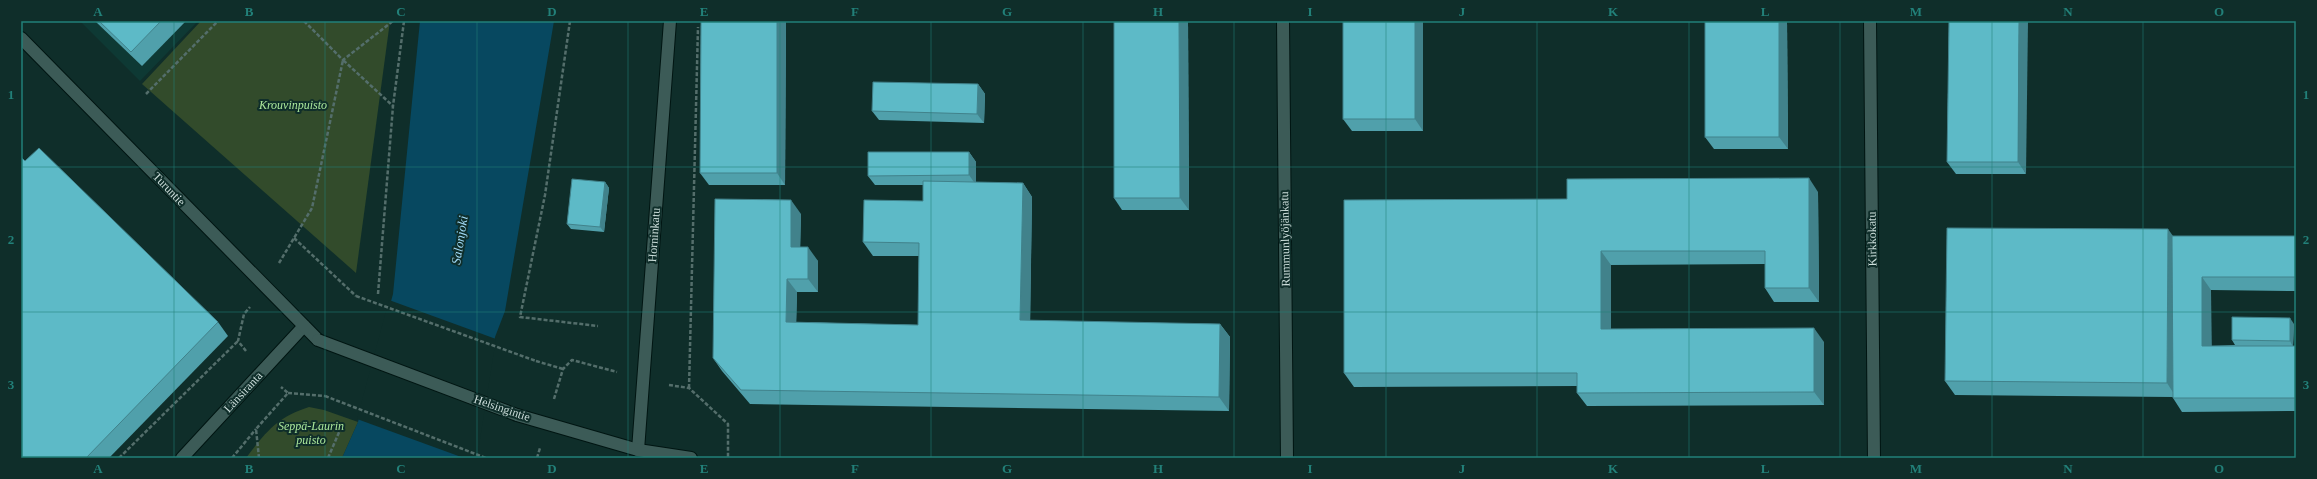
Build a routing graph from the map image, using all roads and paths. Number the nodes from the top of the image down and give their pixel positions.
1 (218, 21) edge
2 (304, 21) edge
3 (393, 21) edge
4 (404, 21) edge
5 (570, 21) edge
6 (670, 21) edge
7 (698, 21) edge
8 (1283, 21) edge
9 (1870, 21) edge
10 (21, 38) edge
11 (343, 60) junction
12 (146, 94) dead end
13 (393, 106) junction
14 (294, 238) junction
15 (265, 286) junction
16 (378, 294) dead end
17 (304, 326) junction
18 (598, 326) dead end
19 (318, 340) joint
20 (238, 341) junction
21 (562, 369) dead end
22 (263, 370) junction
23 (288, 394) junction
24 (256, 429) junction
25 (340, 430) dead end
26 (638, 450) junction
27 (118, 458) edge
28 (182, 458) edge
29 (232, 458) edge
30 (259, 458) edge
31 (328, 458) edge
32 (486, 458) edge
33 (691, 458) edge
34 (728, 458) edge
35 (1287, 458) edge
36 (1874, 458) edge

1 - 12 path
2 - 11 path
3 - 11 path
4 - 13 path
5 - 18 path
6 - 26 street, Horninkatu
7 - 34 path
8 - 35 street, Rummunlyöjänkatu
9 - 36 street, Kirkkokatu
10 - 15 street, Turuntie
11 - 13 path
11 - 14 path
13 - 16 path
14 - 15 path
14 - 21 path, bridge
15 - 17 street, Turuntie
15 - 20 path
17 - 19 street, Turuntie
17 - 22 street, Länsiranta
19 - 26 street, Helsingintie, bridge
20 - 22 path
20 - 27 path
22 - 23 path
22 - 28 street, Länsiranta
23 - 24 path
23 - 32 path, bridge
24 - 29 path
24 - 30 path
25 - 31 path
26 - 33 street, Helsingintie

